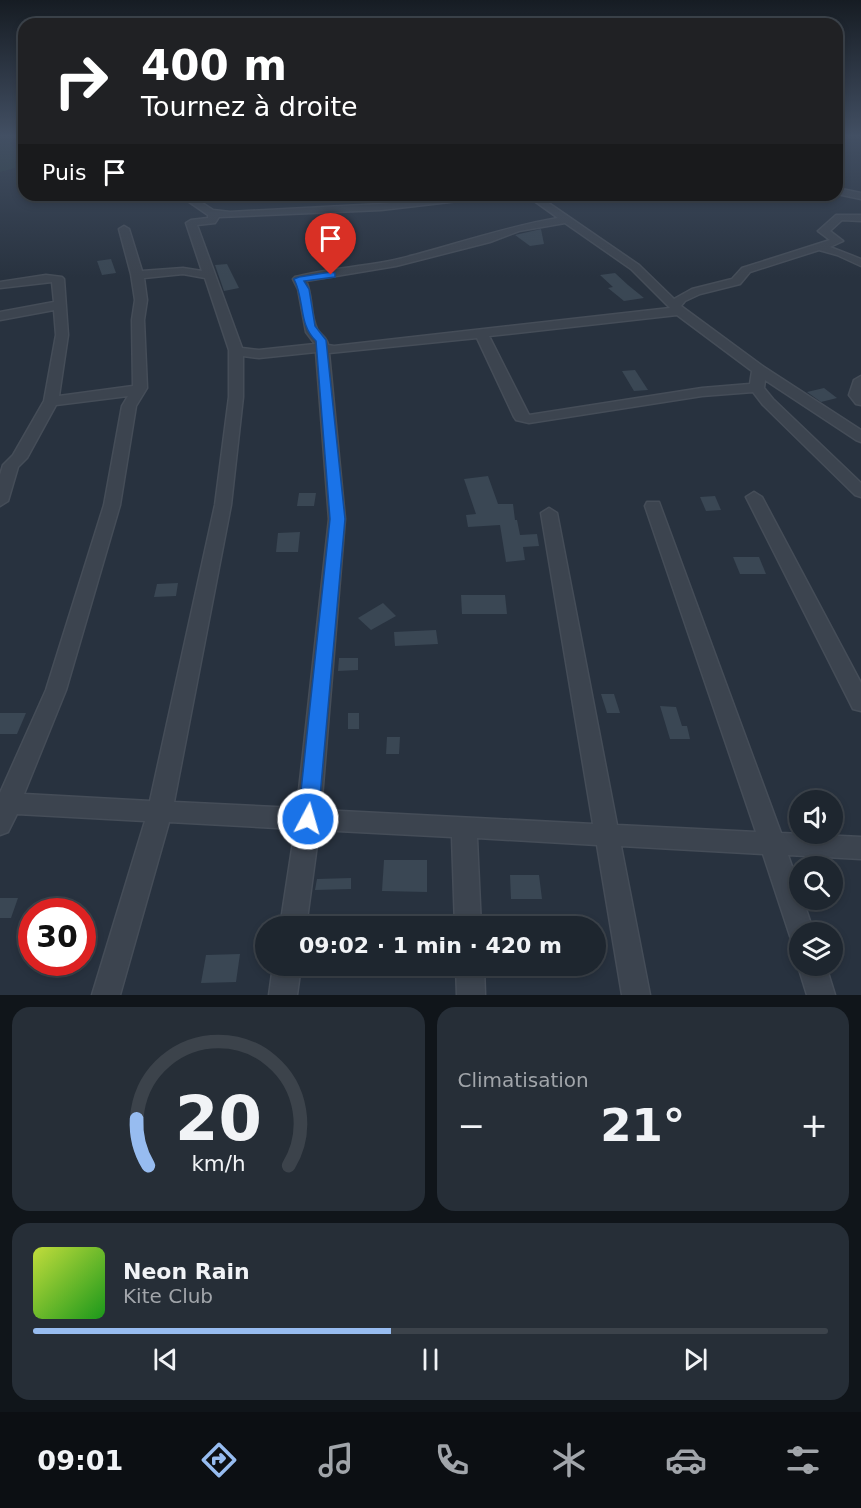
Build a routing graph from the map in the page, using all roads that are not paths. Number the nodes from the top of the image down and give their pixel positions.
1 (843, 192) edge
2 (861, 196) edge
3 (192, 201) edge
4 (432, 201) edge
5 (541, 201) edge
6 (212, 217) junction
7 (861, 218) edge
8 (568, 220) junction
9 (123, 229) dead end
10 (818, 247) junction
11 (861, 263) edge
12 (136, 275) junction
13 (209, 275) junction
14 (0, 285) edge
15 (59, 305) junction
16 (677, 309) junction
17 (0, 316) edge
18 (481, 332) junction
19 (236, 350) junction
20 (326, 351) junction
21 (759, 370) junction
22 (861, 380) edge
23 (140, 388) junction
24 (757, 388) junction
25 (51, 400) junction
26 (861, 401) edge
27 (861, 437) edge
28 (861, 492) edge
29 (754, 497) dead end
30 (0, 501) edge
31 (653, 506) dead end
32 (549, 513) dead end
33 (861, 703) edge
34 (5, 803) edge
35 (160, 811) junction
36 (308, 819) junction
37 (0, 825) edge
38 (464, 827) junction
39 (609, 836) junction
40 (772, 843) junction
41 (861, 848) edge
42 (295, 916) edge
43 (468, 916) edge
44 (797, 922) edge
45 (286, 976) edge
46 (470, 976) edge
47 (815, 976) edge
48 (106, 995) edge
49 (283, 995) edge
50 (471, 995) edge
51 (636, 995) edge
52 (822, 995) edge

1 - 2 street
3 - 6 street
4 - 6 street
5 - 8 street
6 - 13 street
7 - 10 street
8 - 16 street
8 - 20 street
9 - 12 street
10 - 11 street
10 - 16 street
12 - 13 street
12 - 23 street
13 - 19 street
14 - 15 street
15 - 17 street
15 - 25 street
16 - 18 street
16 - 21 street
18 - 20 street
18 - 24 street
19 - 20 street
19 - 35 street
20 - 36 street
21 - 24 street
21 - 27 street
22 - 26 street
23 - 25 street
23 - 34 street
24 - 28 street
25 - 30 street
29 - 33 street
31 - 40 street
32 - 39 street
34 - 35 street
34 - 37 street
35 - 36 street
35 - 48 street
36 - 38 street
36 - 42 street
38 - 39 street
38 - 43 street
39 - 40 street
39 - 51 street
40 - 41 street
40 - 44 street
45 - 49 street
46 - 50 street
47 - 52 street

